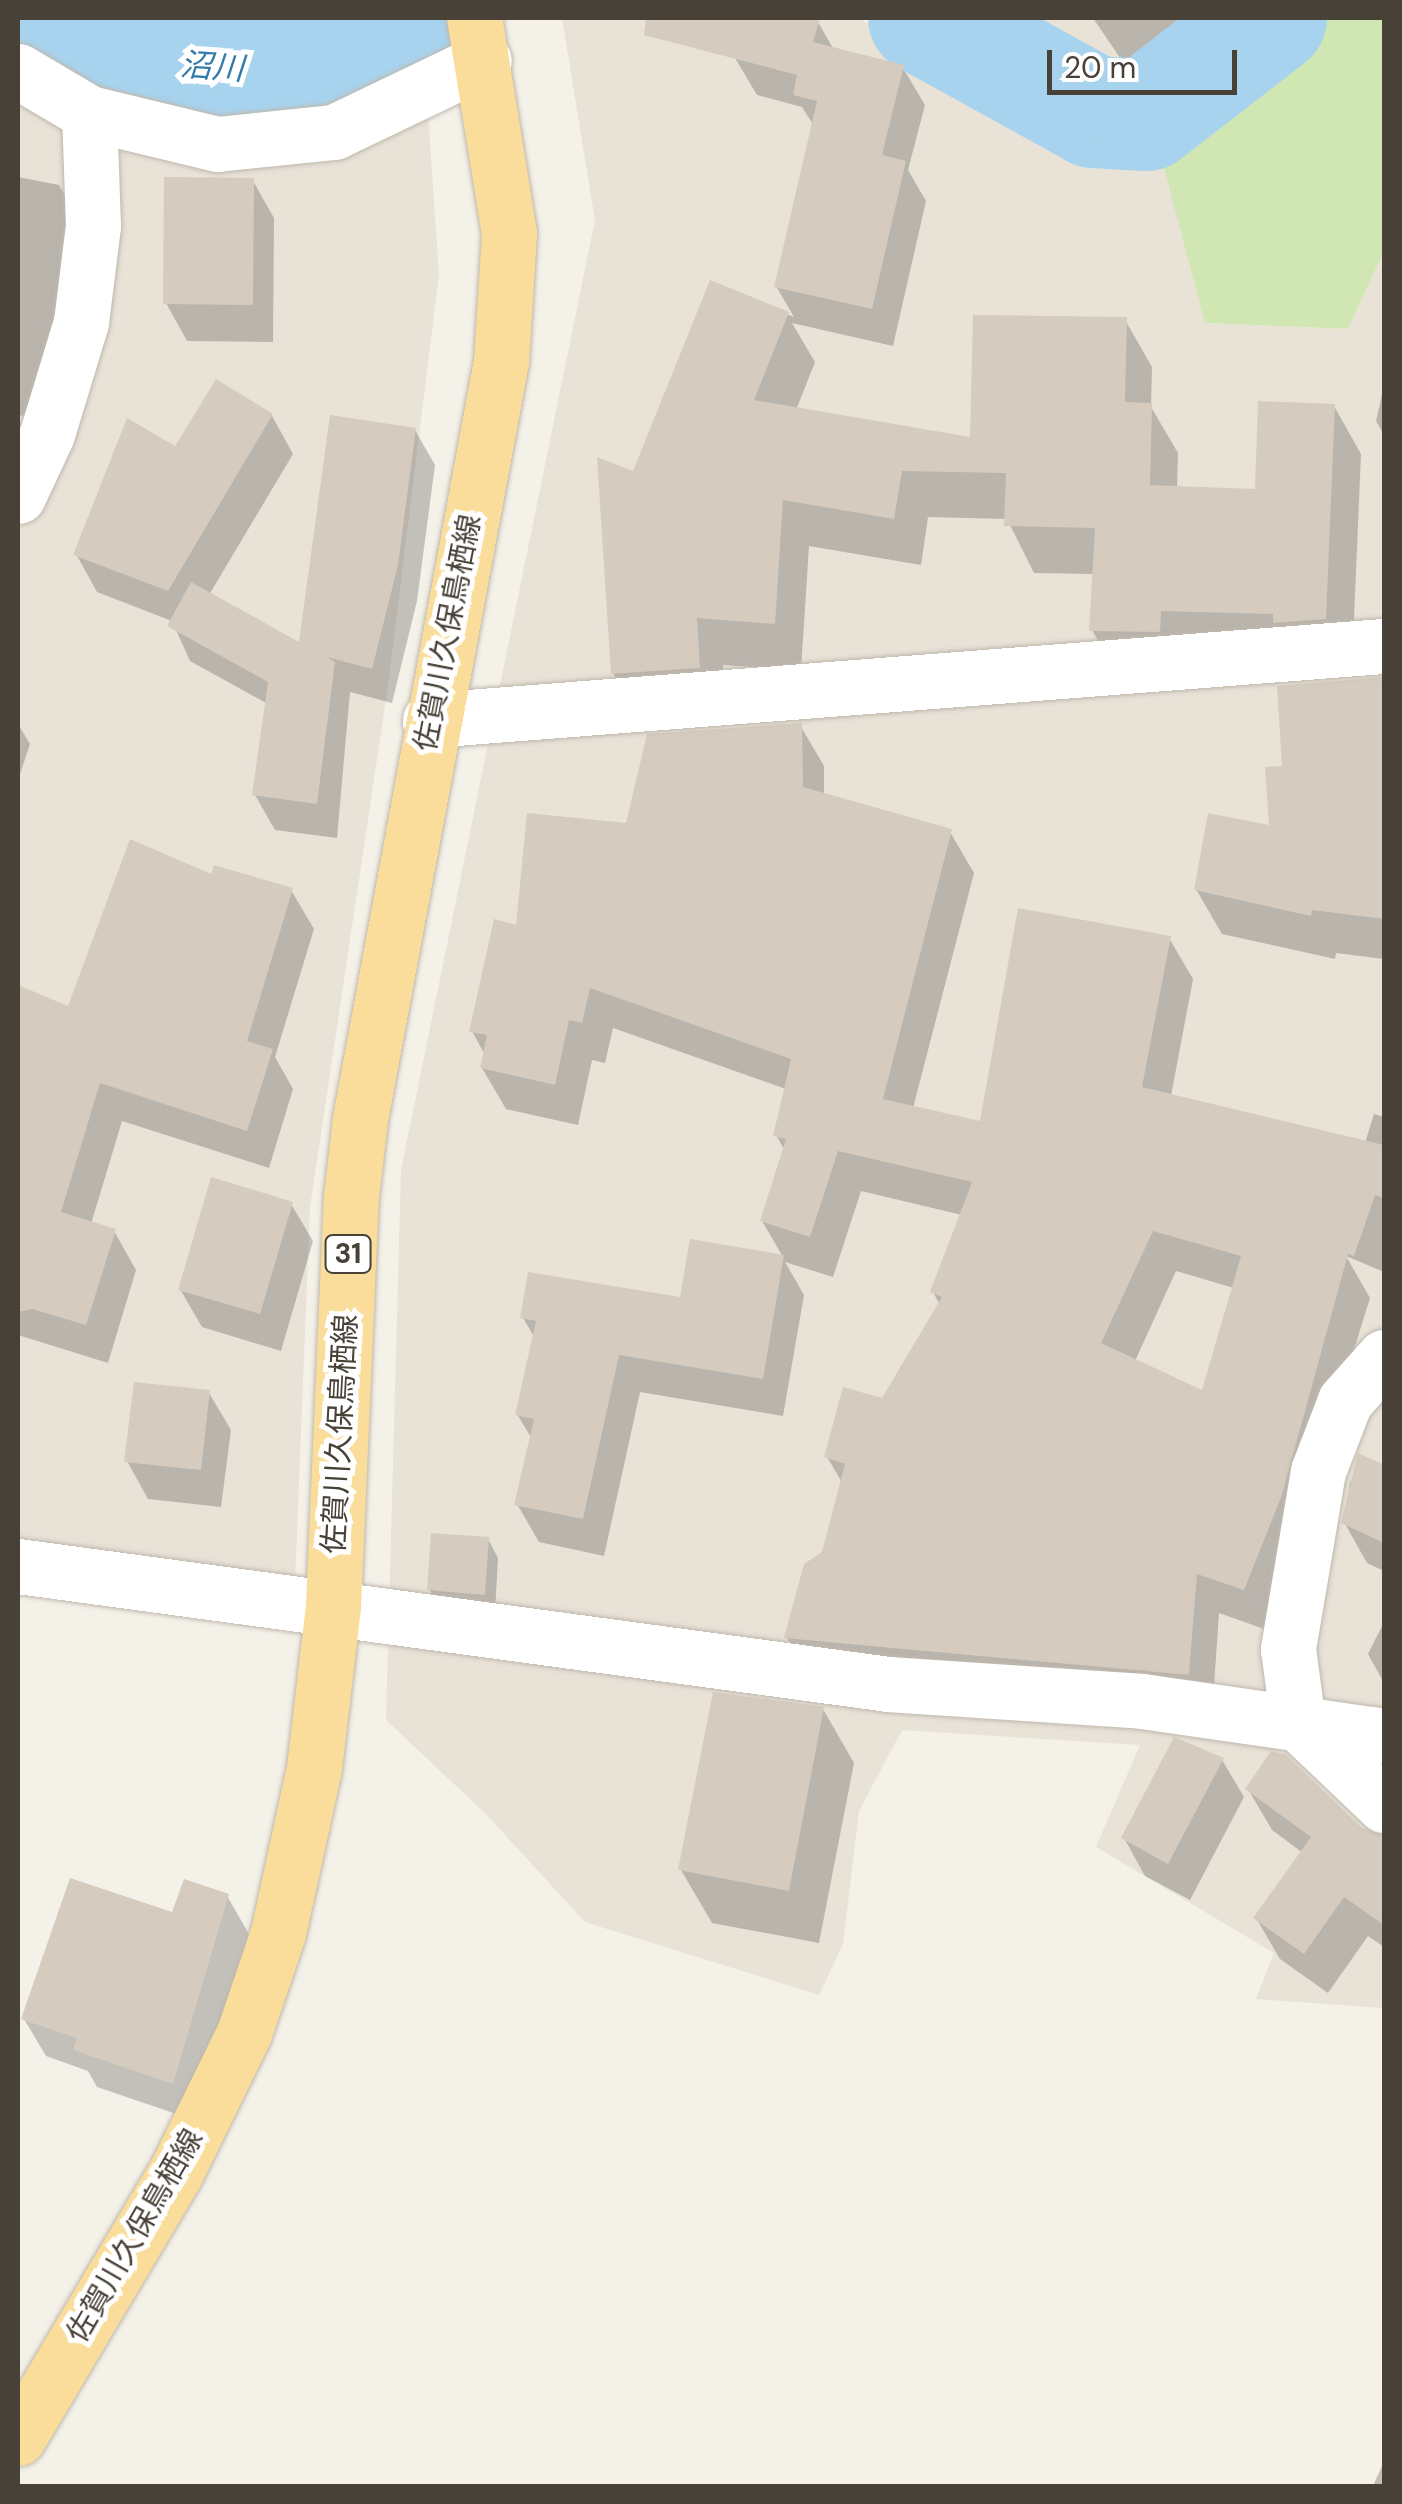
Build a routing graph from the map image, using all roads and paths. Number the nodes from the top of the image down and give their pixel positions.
1 (479, 38) edge
2 (18, 71) edge
3 (89, 113) junction
4 (18, 496) edge
5 (1384, 646) edge
6 (430, 720) junction
7 (1384, 1357) edge
8 (18, 1566) edge
9 (333, 1606) junction
10 (1298, 1723) junction
11 (1384, 1736) edge
12 (1384, 1804) edge
13 (18, 2438) edge

1 - 3 street
1 - 6 main road, 佐賀川久保鳥栖線 / 31
2 - 3 street
3 - 4 street
5 - 6 street
6 - 9 main road, 佐賀川久保鳥栖線 / 31
7 - 10 street
8 - 9 street
9 - 10 street
9 - 13 main road, 佐賀川久保鳥栖線 / 31
10 - 11 street
10 - 12 street

